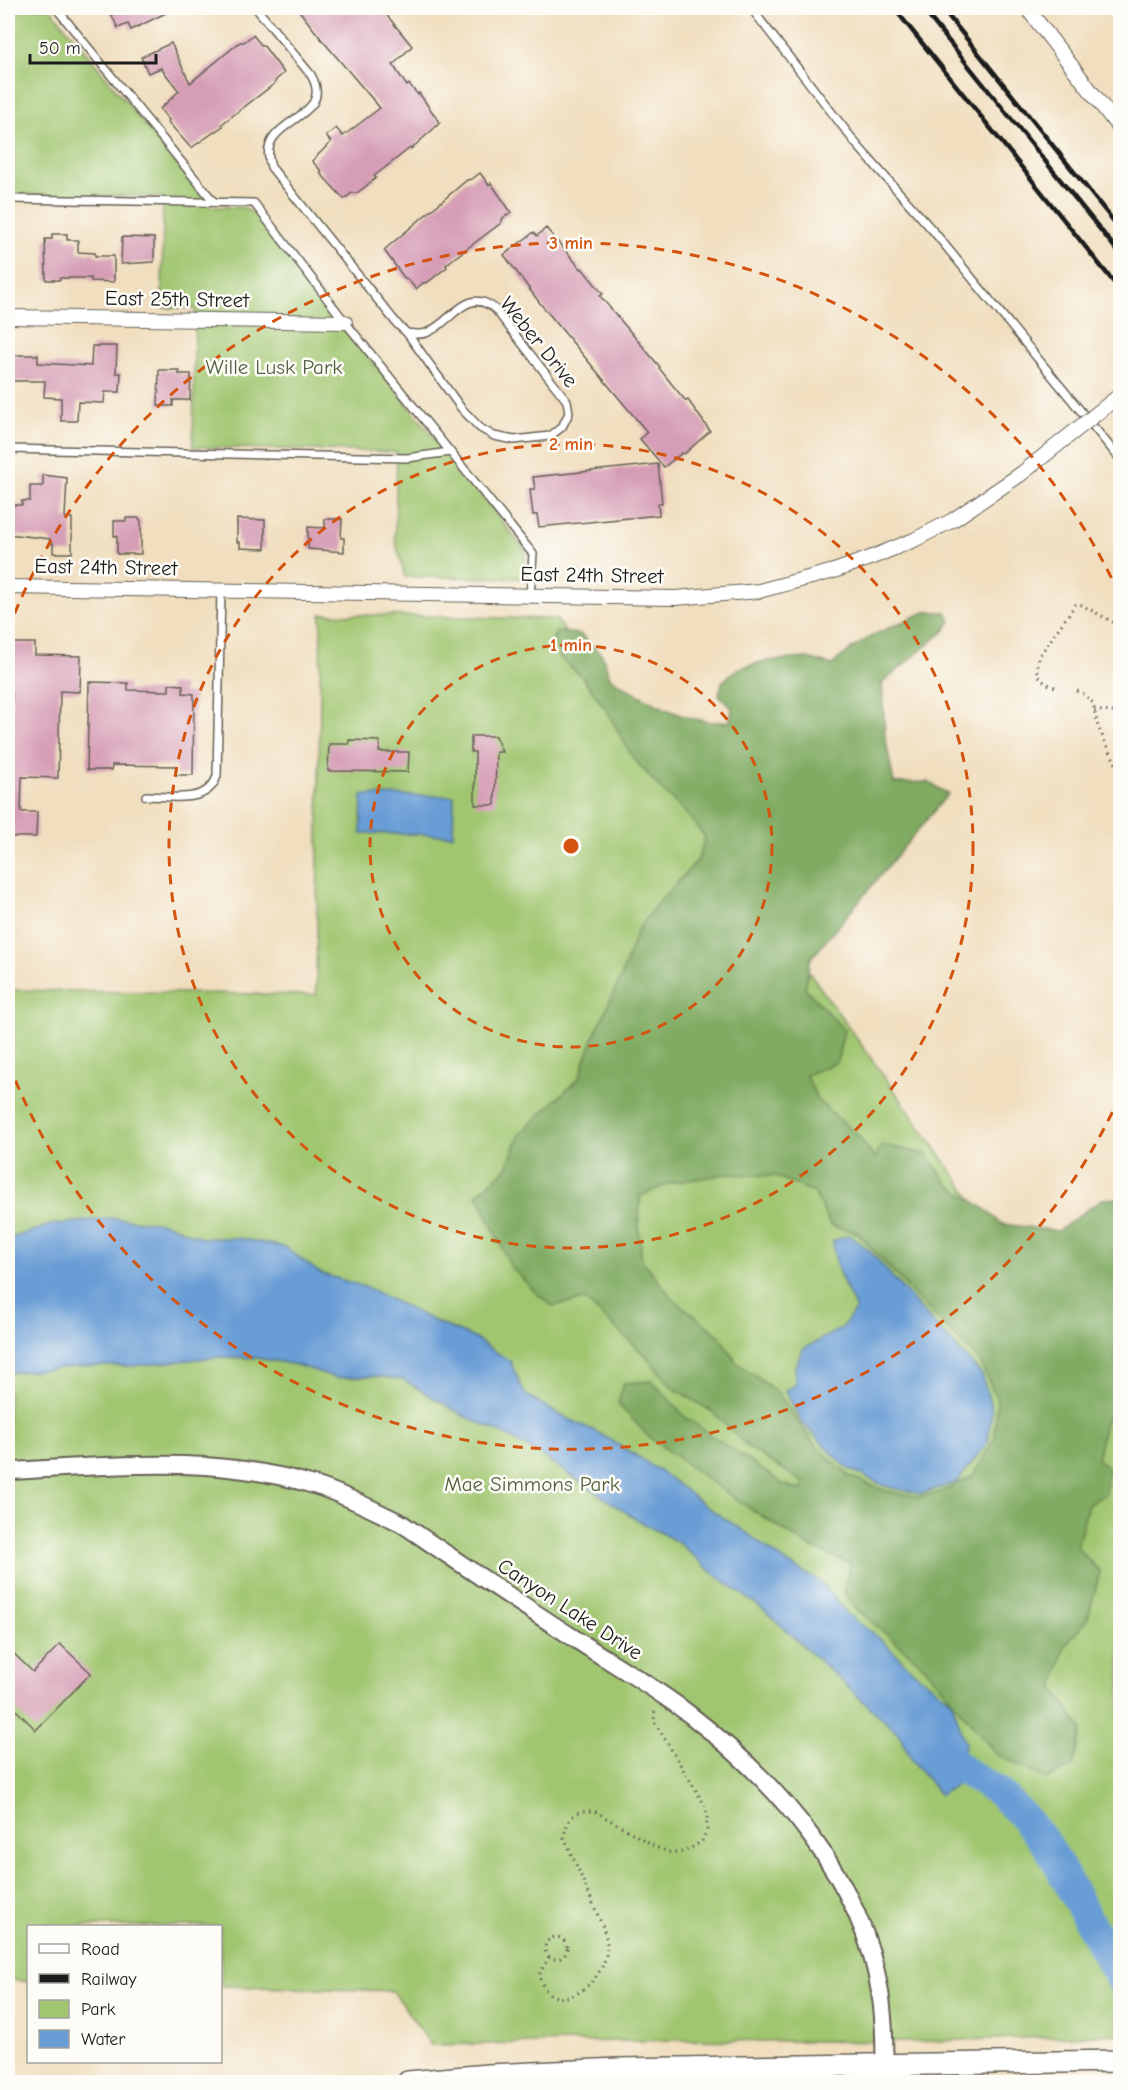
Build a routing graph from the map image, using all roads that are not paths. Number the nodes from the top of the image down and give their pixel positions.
1 (56, 8) edge
2 (256, 8) edge
3 (751, 8) edge
4 (1028, 8) edge
5 (1115, 113) edge
6 (1120, 129) edge
7 (8, 199) edge
8 (214, 202) junction
9 (8, 317) edge
10 (345, 322) junction
11 (407, 333) junction
12 (1120, 394) edge
13 (8, 449) edge
14 (450, 452) junction
15 (1120, 459) edge
16 (8, 586) edge
17 (221, 590) junction
18 (530, 596) junction
19 (146, 796) dead end
20 (8, 1471) edge
21 (1120, 2061) edge
22 (884, 2074) edge
23 (408, 2082) edge

1 - 8 lane
2 - 11 lane, Weber Drive
3 - 15 lane
4 - 5 street
5 - 6 street
7 - 8 lane
8 - 10 lane
9 - 10 street, East 25th Street
10 - 14 lane
11 - 11 lane, Weber Drive
12 - 18 street, East 24th Street, bridge
13 - 14 lane
14 - 18 lane
16 - 17 street, East 24th Street
17 - 18 street, East 24th Street
17 - 19 lane
20 - 22 street, Canyon Lake Drive
21 - 22 main road
22 - 23 main road

